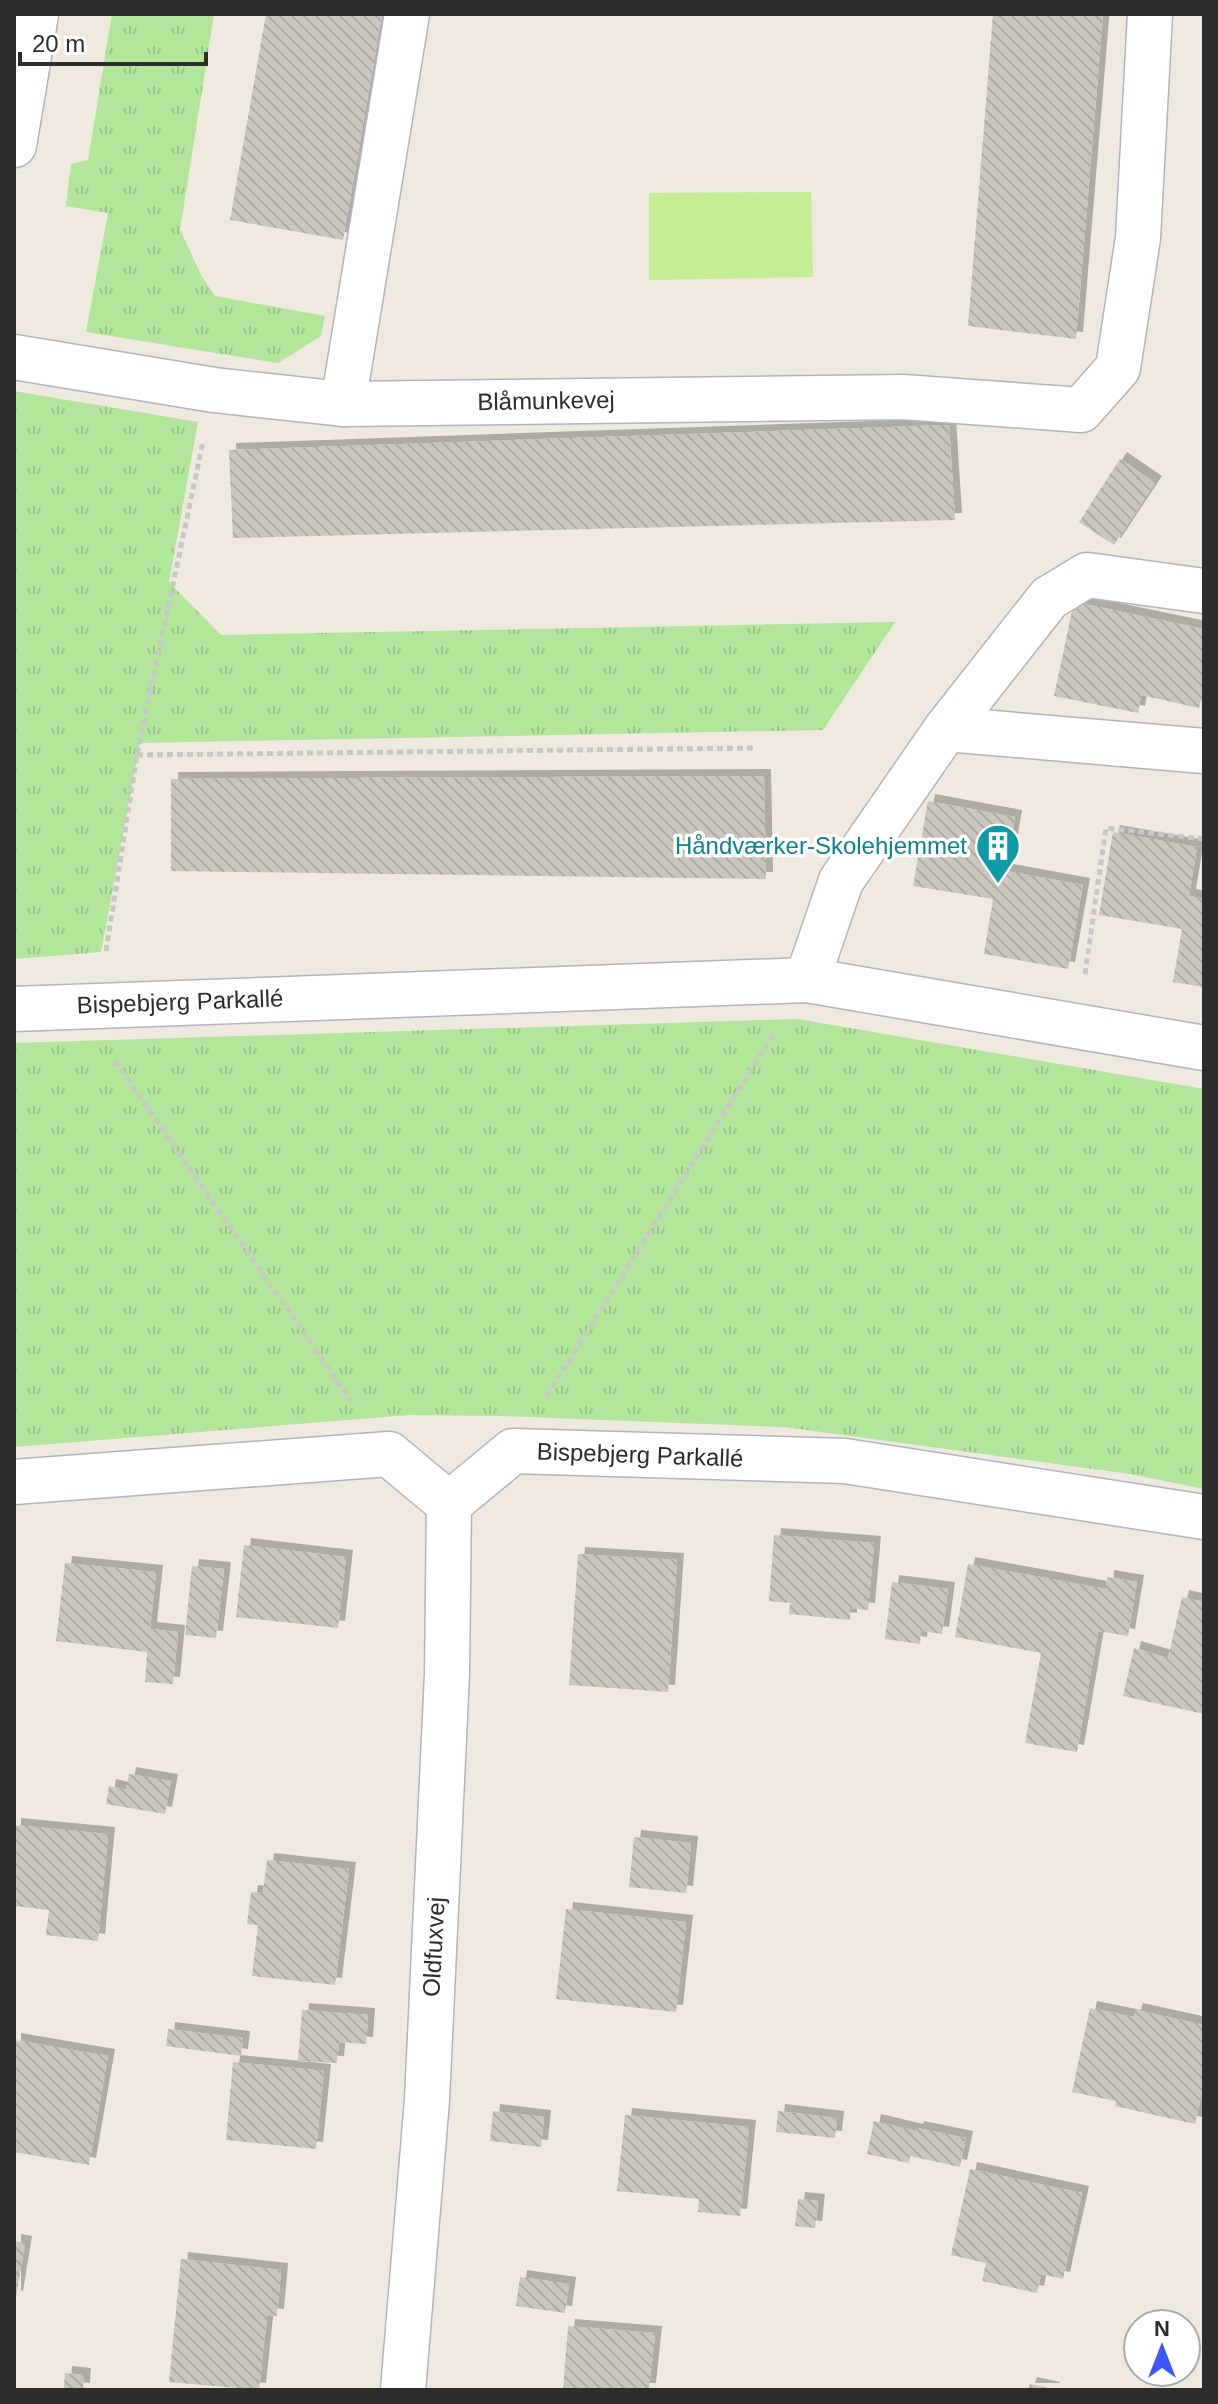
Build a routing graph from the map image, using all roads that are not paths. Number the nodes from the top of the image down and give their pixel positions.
1 (36, 14) edge
2 (407, 14) edge
3 (1150, 14) edge
4 (14, 145) edge
5 (14, 357) edge
6 (343, 404) junction
7 (1204, 591) edge
8 (946, 729) junction
9 (1204, 751) edge
10 (807, 980) junction
11 (14, 1009) edge
12 (1204, 1048) edge
13 (14, 1482) edge
14 (449, 1504) junction
15 (1204, 1517) edge
16 (403, 2390) edge

1 - 4 street
2 - 6 street
3 - 6 street, Blåmunkevej
5 - 6 street, Blåmunkevej
7 - 8 street
8 - 9 street
8 - 10 street
10 - 11 street, Bispebjerg Parkallé
10 - 12 street, Bispebjerg Parkallé
13 - 14 street
14 - 15 street, Bispebjerg Parkallé
14 - 16 street, Oldfuxvej

